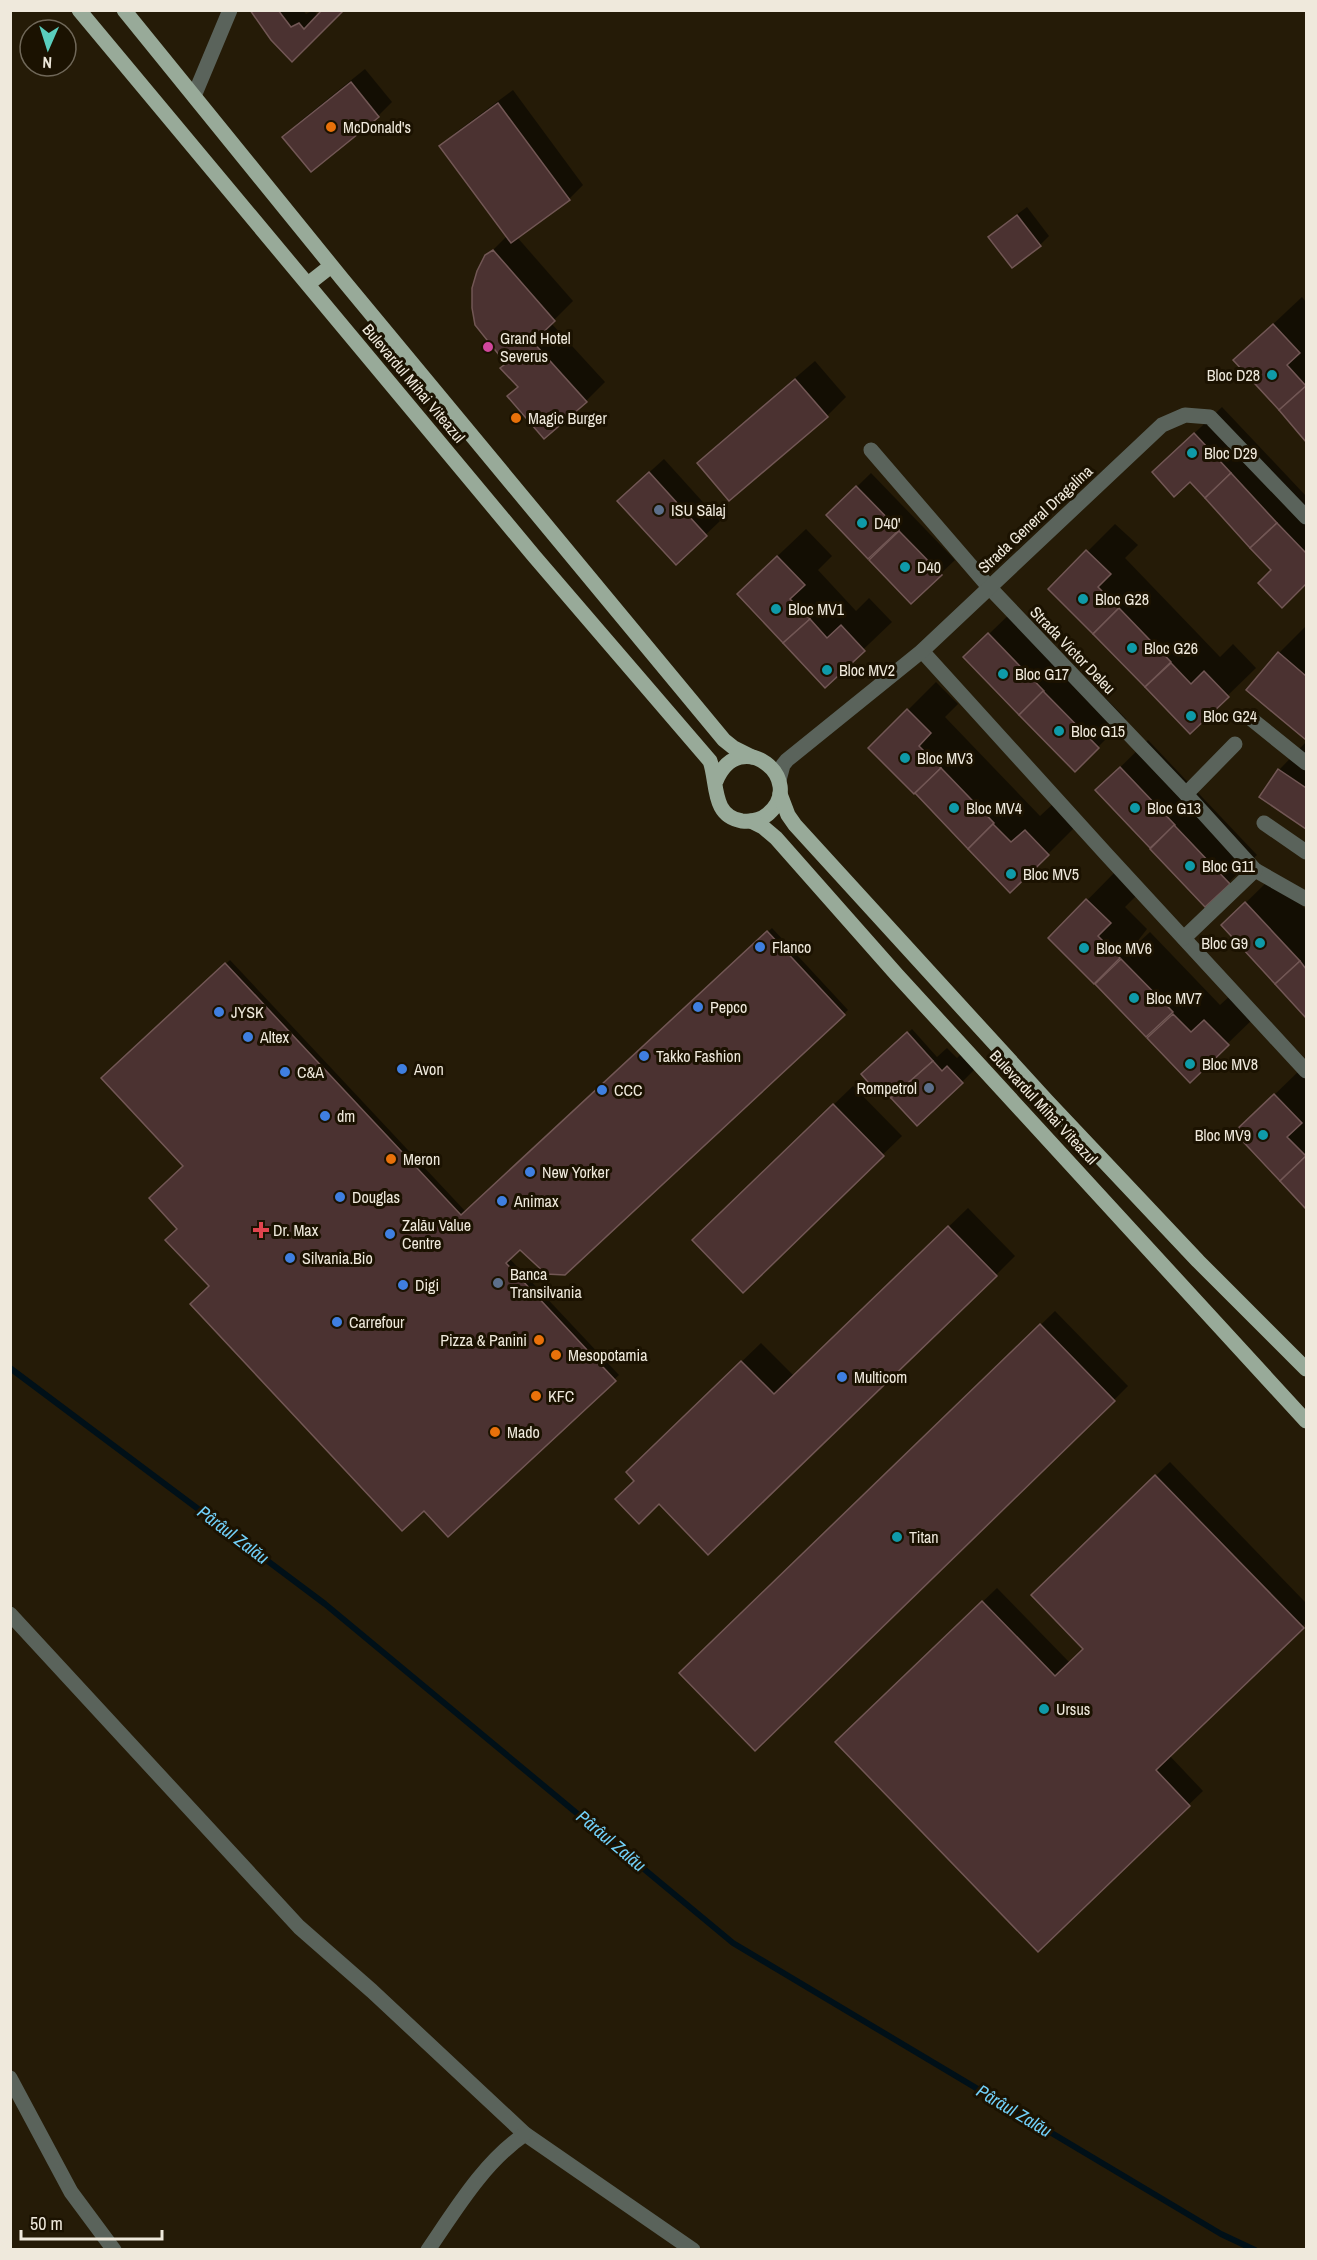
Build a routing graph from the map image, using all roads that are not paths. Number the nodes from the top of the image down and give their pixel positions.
1 (79, 10) edge
2 (124, 10) edge
3 (230, 10) edge
4 (194, 96) junction
5 (331, 266) junction
6 (308, 284) junction
7 (871, 450) dead end
8 (1306, 517) edge
9 (556, 537) junction
10 (534, 555) junction
11 (988, 586) junction
12 (922, 651) junction
13 (1250, 718) dead end
14 (1235, 744) dead end
15 (759, 759) junction
16 (787, 760) junction
17 (1306, 763) edge
18 (716, 781) junction
19 (779, 787) junction
20 (1186, 794) junction
21 (752, 821) junction
22 (1264, 823) dead end
23 (1306, 852) edge
24 (1255, 870) junction
25 (1306, 899) edge
26 (1184, 938) junction
27 (1306, 1071) edge
28 (1306, 1369) edge
29 (1306, 1421) edge
30 (10, 1614) edge
31 (10, 2078) edge
32 (525, 2134) junction
33 (114, 2250) edge
34 (428, 2250) edge
35 (693, 2250) edge

1 - 6 main road, Bulevardul Mihai Viteazul
2 - 4 main road, Bulevardul Mihai Viteazul
3 - 4 street
4 - 5 main road, Bulevardul Mihai Viteazul
5 - 6 main road
5 - 9 main road, Bulevardul Mihai Viteazul
6 - 10 main road, Bulevardul Mihai Viteazul
7 - 11 street, Strada Victor Deleu
8 - 11 street, Strada General Dragalina
9 - 10 main road
9 - 15 main road, Bulevardul Mihai Viteazul
10 - 18 main road, Bulevardul Mihai Viteazul
11 - 12 street, Strada General Dragalina
11 - 20 street, Strada Victor Deleu
12 - 16 street, Strada General Dragalina
12 - 26 street
13 - 17 street
14 - 20 street
15 - 16 street
15 - 18 main road
15 - 19 main road, Bulevardul Mihai Viteazul
16 - 19 street, Strada General Dragalina
18 - 21 main road, Bulevardul Mihai Viteazul
19 - 21 main road
19 - 28 main road, Bulevardul Mihai Viteazul
20 - 24 street, Strada Victor Deleu
21 - 29 main road, Bulevardul Mihai Viteazul
22 - 23 street
24 - 25 street, Strada Victor Deleu
24 - 26 street
26 - 27 street
30 - 32 street
31 - 33 street
32 - 34 street
32 - 35 street

